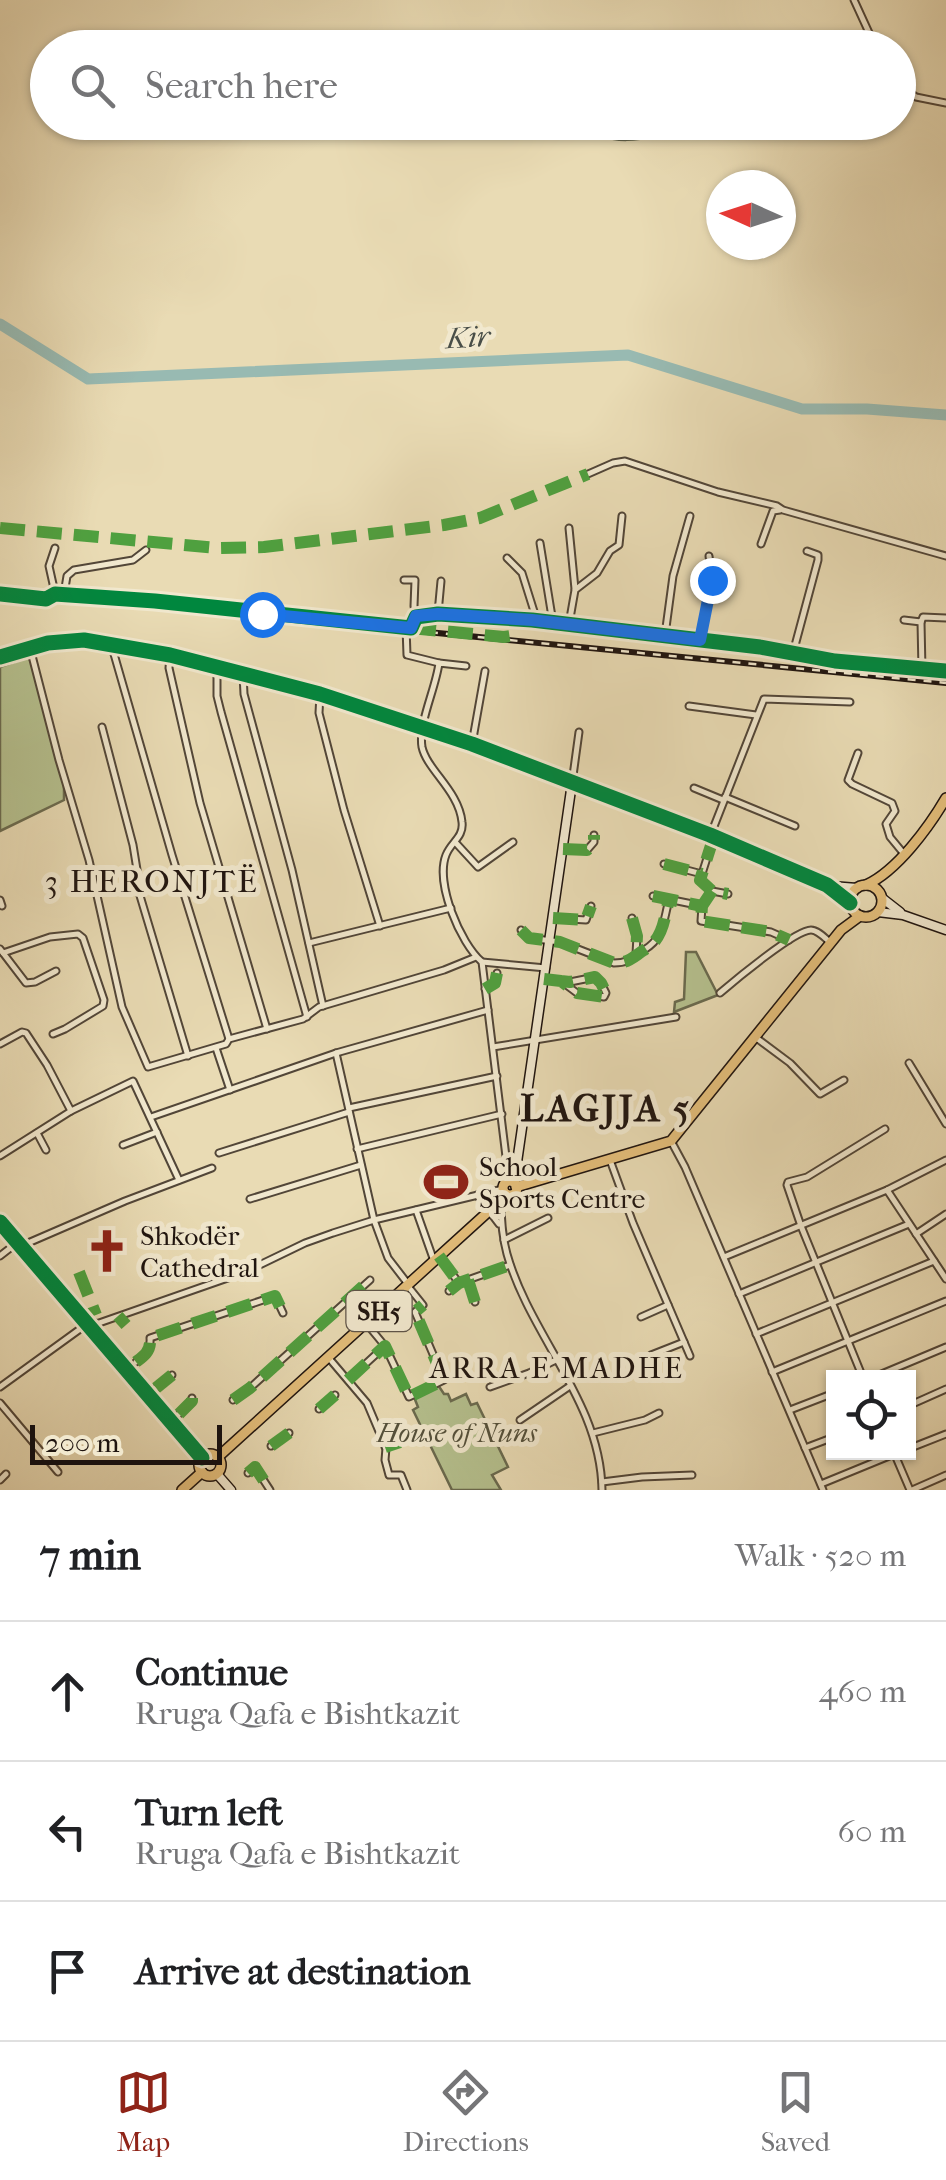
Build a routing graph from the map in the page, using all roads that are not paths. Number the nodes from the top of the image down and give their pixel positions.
1 (854, 0) edge
2 (868, 30) edge
3 (916, 97) edge
4 (946, 104) edge
5 (588, 474) dead end
6 (783, 510) junction
7 (622, 516) dead end
8 (690, 516) dead end
9 (569, 528) dead end
10 (540, 544) dead end
11 (761, 544) dead end
12 (55, 548) dead end
13 (146, 550) dead end
14 (807, 551) dead end
15 (708, 556) dead end
16 (946, 556) edge
17 (507, 558) dead end
18 (404, 580) dead end
19 (441, 581) dead end
20 (575, 590) junction
21 (0, 594) edge
22 (55, 594) junction
23 (64, 594) junction
24 (438, 614) junction
25 (416, 616) junction
26 (946, 618) edge
27 (904, 620) dead end
28 (537, 621) junction
29 (921, 622) junction
30 (553, 623) junction
31 (568, 624) junction
32 (406, 627) junction
33 (665, 636) junction
34 (700, 640) junction
35 (113, 644) junction
36 (30, 648) junction
37 (792, 653) junction
38 (170, 656) junction
39 (0, 658) edge
40 (440, 663) junction
41 (466, 666) dead end
42 (217, 667) junction
43 (485, 670) dead end
44 (922, 670) junction
45 (946, 672) edge
46 (243, 674) junction
47 (320, 694) junction
48 (850, 702) dead end
49 (690, 706) dead end
50 (756, 715) junction
51 (424, 726) junction
52 (102, 727) dead end
53 (579, 732) dead end
54 (472, 744) junction
55 (858, 754) dead end
56 (572, 783) junction
57 (694, 788) dead end
58 (946, 798) edge
59 (724, 799) junction
60 (795, 826) dead end
61 (594, 835) dead end
62 (712, 836) junction
63 (455, 842) junction
64 (512, 842) dead end
65 (563, 849) junction
66 (904, 854) junction
67 (664, 864) dead end
68 (888, 870) junction
69 (702, 874) junction
70 (827, 885) junction
71 (862, 886) junction
72 (712, 890) junction
73 (728, 894) dead end
74 (880, 895) junction
75 (653, 896) dead end
76 (669, 900) junction
77 (851, 905) junction
78 (591, 906) dead end
79 (702, 906) junction
80 (451, 908) junction
81 (878, 912) junction
82 (904, 914) junction
83 (860, 916) junction
84 (553, 918) junction
85 (632, 918) dead end
86 (380, 926) junction
87 (521, 930) dead end
88 (842, 930) junction
89 (946, 930) edge
90 (550, 940) junction
91 (789, 940) junction
92 (831, 943) junction
93 (309, 944) junction
94 (1, 951) edge
95 (636, 956) junction
96 (479, 959) junction
97 (546, 968) junction
98 (56, 971) dead end
99 (497, 973) dead end
100 (544, 979) junction
101 (560, 981) junction
102 (485, 989) junction
103 (720, 994) dead end
104 (323, 1006) junction
105 (488, 1010) junction
106 (676, 1016) dead end
107 (307, 1017) junction
108 (267, 1029) junction
109 (52, 1034) dead end
110 (755, 1036) junction
111 (230, 1039) junction
112 (535, 1040) junction
113 (0, 1044) edge
114 (216, 1048) junction
115 (492, 1048) junction
116 (336, 1053) junction
117 (188, 1056) junction
118 (909, 1064) dead end
119 (497, 1076) junction
120 (844, 1080) dead end
121 (230, 1090) junction
122 (349, 1110) junction
123 (71, 1112) junction
124 (502, 1114) junction
125 (151, 1118) junction
126 (946, 1124) edge
127 (884, 1129) dead end
128 (158, 1132) junction
129 (38, 1133) junction
130 (671, 1141) junction
131 (123, 1145) dead end
132 (358, 1148) junction
133 (46, 1150) dead end
134 (219, 1153) dead end
135 (0, 1156) edge
136 (610, 1160) junction
137 (946, 1160) edge
138 (360, 1165) junction
139 (212, 1168) dead end
140 (178, 1180) junction
141 (508, 1188) junction
142 (887, 1190) junction
143 (477, 1195) junction
144 (250, 1199) dead end
145 (416, 1210) junction
146 (489, 1211) junction
147 (946, 1214) edge
148 (548, 1218) dead end
149 (374, 1220) junction
150 (0, 1222) edge
151 (909, 1224) junction
152 (501, 1226) junction
153 (801, 1226) junction
154 (916, 1234) junction
155 (504, 1240) junction
156 (19, 1244) junction
157 (0, 1256) edge
158 (724, 1257) junction
159 (436, 1258) junction
160 (934, 1260) junction
161 (816, 1263) junction
162 (510, 1265) junction
163 (944, 1270) edge
164 (946, 1279) edge
165 (370, 1280) dead end
166 (468, 1280) junction
167 (460, 1283) junction
168 (407, 1285) junction
169 (449, 1291) dead end
170 (739, 1294) junction
171 (946, 1300) edge
172 (475, 1302) dead end
173 (832, 1302) junction
174 (668, 1305) junction
175 (283, 1313) dead end
176 (118, 1316) junction
177 (641, 1317) dead end
178 (366, 1323) junction
179 (87, 1324) junction
180 (126, 1325) dead end
181 (756, 1334) junction
182 (684, 1342) junction
183 (848, 1342) junction
184 (385, 1346) junction
185 (946, 1347) edge
186 (651, 1355) dead end
187 (690, 1356) dead end
188 (328, 1357) junction
189 (557, 1359) junction
190 (136, 1362) dead end
191 (860, 1370) edge
192 (891, 1370) edge
193 (772, 1372) junction
194 (172, 1375) dead end
195 (348, 1380) junction
196 (570, 1386) junction
197 (0, 1387) edge
198 (490, 1387) dead end
199 (156, 1388) dead end
200 (946, 1389) edge
201 (335, 1395) dead end
202 (826, 1396) edge
203 (192, 1398) dead end
204 (233, 1400) dead end
205 (916, 1402) edge
206 (0, 1403) edge
207 (319, 1409) dead end
208 (789, 1410) junction
209 (659, 1413) dead end
210 (179, 1414) dead end
211 (520, 1420) dead end
212 (593, 1433) junction
213 (289, 1434) dead end
214 (946, 1434) edge
215 (826, 1440) edge
216 (400, 1442) dead end
217 (272, 1446) dead end
218 (916, 1446) edge
219 (386, 1447) junction
220 (805, 1448) junction
221 (202, 1458) junction
222 (218, 1458) junction
223 (881, 1460) edge
224 (899, 1460) edge
225 (58, 1472) dead end
226 (202, 1472) junction
227 (248, 1473) dead end
228 (6, 1474) dead end
229 (217, 1474) junction
230 (692, 1475) dead end
231 (946, 1476) edge
232 (0, 1480) edge
233 (602, 1486) edge
234 (822, 1487) edge
235 (182, 1490) edge
236 (231, 1490) edge
237 (270, 1490) edge
238 (407, 1490) edge
239 (911, 1490) edge

1 - 2 street
3 - 4 street
5 - 6 street
6 - 11 street
6 - 16 street
7 - 20 street
8 - 33 street
9 - 20 street
10 - 30 street
12 - 22 street
13 - 23 street
14 - 37 street
15 - 34 street
17 - 28 street
18 - 25 street
19 - 24 street
20 - 31 street
21 - 22 street
22 - 23 street
23 - 32 street
24 - 25 street
24 - 28 street
25 - 32 street
26 - 29 street
27 - 29 street
28 - 30 street
29 - 44 street
30 - 31 street
31 - 33 street
32 - 40 street
33 - 34 street
34 - 37 street
35 - 36 main road
35 - 38 main road
35 - 111 street
36 - 39 main road
36 - 117 street
37 - 44 street
38 - 42 main road
38 - 108 street
40 - 41 street
40 - 51 street
42 - 46 main road
42 - 107 street
43 - 54 street
44 - 45 street
46 - 47 main road
46 - 93 street
47 - 51 main road
47 - 86 street
48 - 50 street
49 - 50 street
50 - 59 street
51 - 54 main road
51 - 63 street
52 - 117 street
53 - 56 street
54 - 56 main road
55 - 66 street
56 - 62 main road
56 - 65 main road
57 - 59 street
58 - 66 main road
59 - 60 street
59 - 62 street
61 - 65 street
62 - 69 street
62 - 70 main road
63 - 64 street
63 - 80 street
65 - 84 main road
66 - 68 main road
67 - 69 street
68 - 71 main road
68 - 74 main road
69 - 72 street
70 - 71 main road
70 - 77 main road
71 - 74 main road
71 - 77 main road
72 - 73 street
72 - 79 street
74 - 81 main road
74 - 82 main road
75 - 76 street
76 - 79 street
76 - 95 street
77 - 83 main road
77 - 88 main road
78 - 84 street
79 - 91 street
80 - 86 street
80 - 96 street
81 - 82 main road
81 - 83 main road
82 - 89 main road
83 - 88 main road
84 - 90 main road
85 - 95 street
86 - 93 street
87 - 90 street
88 - 92 main road
90 - 95 street
90 - 97 main road
91 - 92 street
91 - 103 street
92 - 110 main road
93 - 104 street
94 - 98 street
94 - 109 street
96 - 97 street
96 - 102 street
96 - 104 street
97 - 100 main road
99 - 102 street
100 - 101 street
100 - 112 main road
101 - 101 street
102 - 105 street
104 - 107 street
105 - 115 street
105 - 116 street
106 - 112 street
107 - 108 street
108 - 111 street
110 - 120 street
110 - 130 main road
111 - 114 street
112 - 115 street
112 - 141 main road
113 - 123 street
114 - 117 street
114 - 121 street
115 - 119 street
116 - 121 street
116 - 122 street
118 - 126 street
119 - 122 street
119 - 124 street
121 - 125 street
122 - 132 street
122 - 134 street
123 - 125 street
123 - 129 street
124 - 132 street
124 - 141 street
125 - 128 street
127 - 153 street
128 - 131 street
128 - 140 street
129 - 133 street
129 - 135 street
130 - 136 main road
130 - 158 street
132 - 138 street
136 - 141 main road
136 - 174 street
137 - 142 street
138 - 144 street
138 - 149 street
139 - 140 street
140 - 156 street
141 - 143 street
141 - 146 main road, SH5
141 - 152 street
142 - 151 street
142 - 153 street
143 - 145 street
143 - 146 street
145 - 149 street
145 - 159 street
146 - 152 street
146 - 159 main road, SH5
147 - 154 street
148 - 155 street
149 - 168 street
149 - 176 street
150 - 156 main road
151 - 154 street
151 - 161 street
152 - 155 street
153 - 158 street
153 - 161 street
154 - 160 street
155 - 162 street
156 - 157 street
156 - 179 main road
158 - 170 street
159 - 167 street
159 - 168 main road, SH5
160 - 163 street
160 - 173 street
161 - 170 street
161 - 173 street
162 - 166 street
162 - 189 street
163 - 164 street
165 - 204 street
166 - 167 street
166 - 172 street
167 - 169 street
168 - 178 main road, SH5
168 - 184 street
170 - 181 street
171 - 183 street
173 - 181 street
173 - 183 street
174 - 177 street
174 - 182 street
175 - 190 street
176 - 179 street
176 - 180 street
178 - 184 street
178 - 188 main road, SH5
179 - 197 street
179 - 221 main road
181 - 193 street
182 - 186 street
182 - 187 street
183 - 191 street
183 - 193 street
184 - 195 street
185 - 192 street
188 - 195 street
188 - 222 main road, SH5
189 - 196 street
189 - 198 street
193 - 208 street
194 - 199 street
195 - 219 street
196 - 211 street
196 - 212 street
200 - 205 street
201 - 207 street
202 - 208 street
203 - 210 street
206 - 225 street
208 - 220 street
209 - 212 street
212 - 233 street
213 - 217 street
214 - 218 street
215 - 220 street
216 - 219 street
219 - 238 street
220 - 234 street
221 - 222 main road
221 - 226 main road
222 - 229 main road
223 - 234 street
224 - 239 street
226 - 229 main road
226 - 235 main road
227 - 237 street
228 - 232 street
229 - 236 main road
230 - 233 street
231 - 239 street

